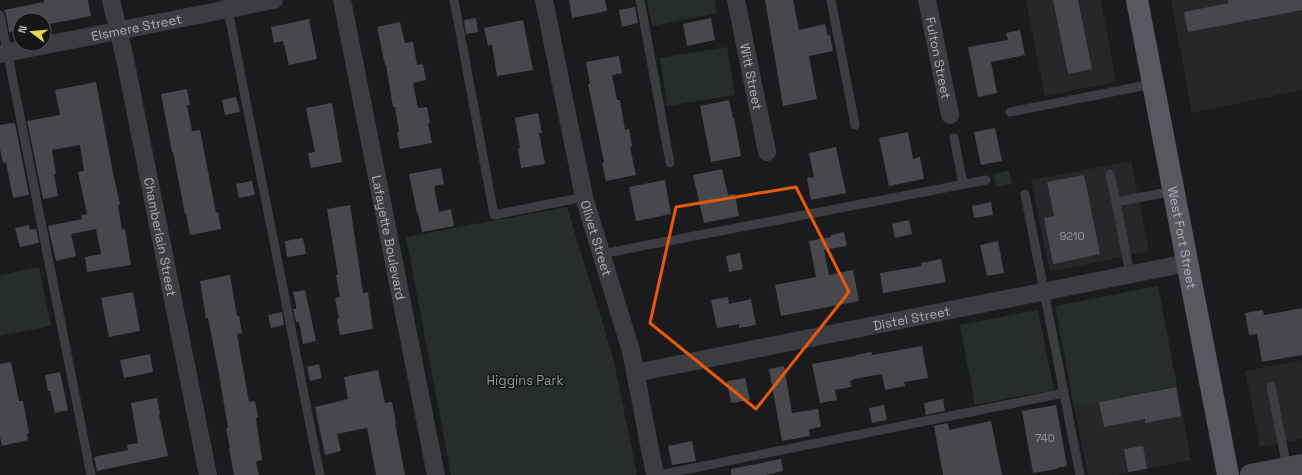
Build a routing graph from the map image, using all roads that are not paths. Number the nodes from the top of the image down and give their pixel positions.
1 (111, 0) edge
2 (274, 0) edge
3 (342, 0) edge
4 (454, 0) edge
5 (544, 0) edge
6 (640, 0) edge
7 (736, 0) edge
8 (831, 0) edge
9 (927, 0) edge
10 (1137, 0) edge
11 (226, 5) edge
12 (0, 15) edge
13 (118, 31) junction
14 (4, 53) edge
15 (1153, 84) junction
16 (1010, 112) dead end
17 (950, 115) dead end
18 (855, 124) dead end
19 (954, 138) dead end
20 (768, 152) dead end
21 (670, 163) dead end
22 (1110, 174) dead end
23 (986, 180) dead end
24 (963, 184) junction
25 (1173, 191) junction
26 (1025, 194) dead end
27 (584, 197) junction
28 (1116, 202) junction
29 (601, 254) junction
30 (1187, 263) junction
31 (1130, 274) junction
32 (1043, 291) junction
33 (635, 373) junction
34 (1271, 386) dead end
35 (1064, 393) junction
36 (1294, 466) edge
37 (91, 475) edge
38 (208, 475) edge
39 (320, 475) edge
40 (436, 475) edge
41 (655, 475) edge
42 (659, 475) edge
43 (1080, 475) edge
44 (1228, 475) edge
45 (1251, 475) edge

1 - 13 street, Chamberlain Street
2 - 11 street, Elsmere Street
3 - 40 street, Lafayette Boulevard
4 - 27 lane
5 - 27 street, Olivet Street
6 - 21 lane
7 - 20 street, Witt Street
8 - 18 lane
9 - 17 street, Fulton Street
10 - 15 main road, West Fort Street
11 - 13 street, Elsmere Street
11 - 39 lane
12 - 14 lane
13 - 14 street, Elsmere Street
13 - 38 street, Chamberlain Street
14 - 37 lane
15 - 16 lane
15 - 25 main road, West Fort Street
19 - 24 lane
22 - 28 lane
23 - 24 lane
24 - 29 lane
25 - 28 lane
25 - 30 main road, West Fort Street
26 - 32 lane
27 - 29 street, Olivet Street
28 - 31 lane
29 - 33 street, Olivet Street
30 - 31 street, Distel Street
30 - 44 main road, West Fort Street
31 - 32 street, Distel Street
32 - 33 street, Distel Street
32 - 35 lane
33 - 41 street, Olivet Street
34 - 36 lane
35 - 42 lane
35 - 43 lane
36 - 45 street

